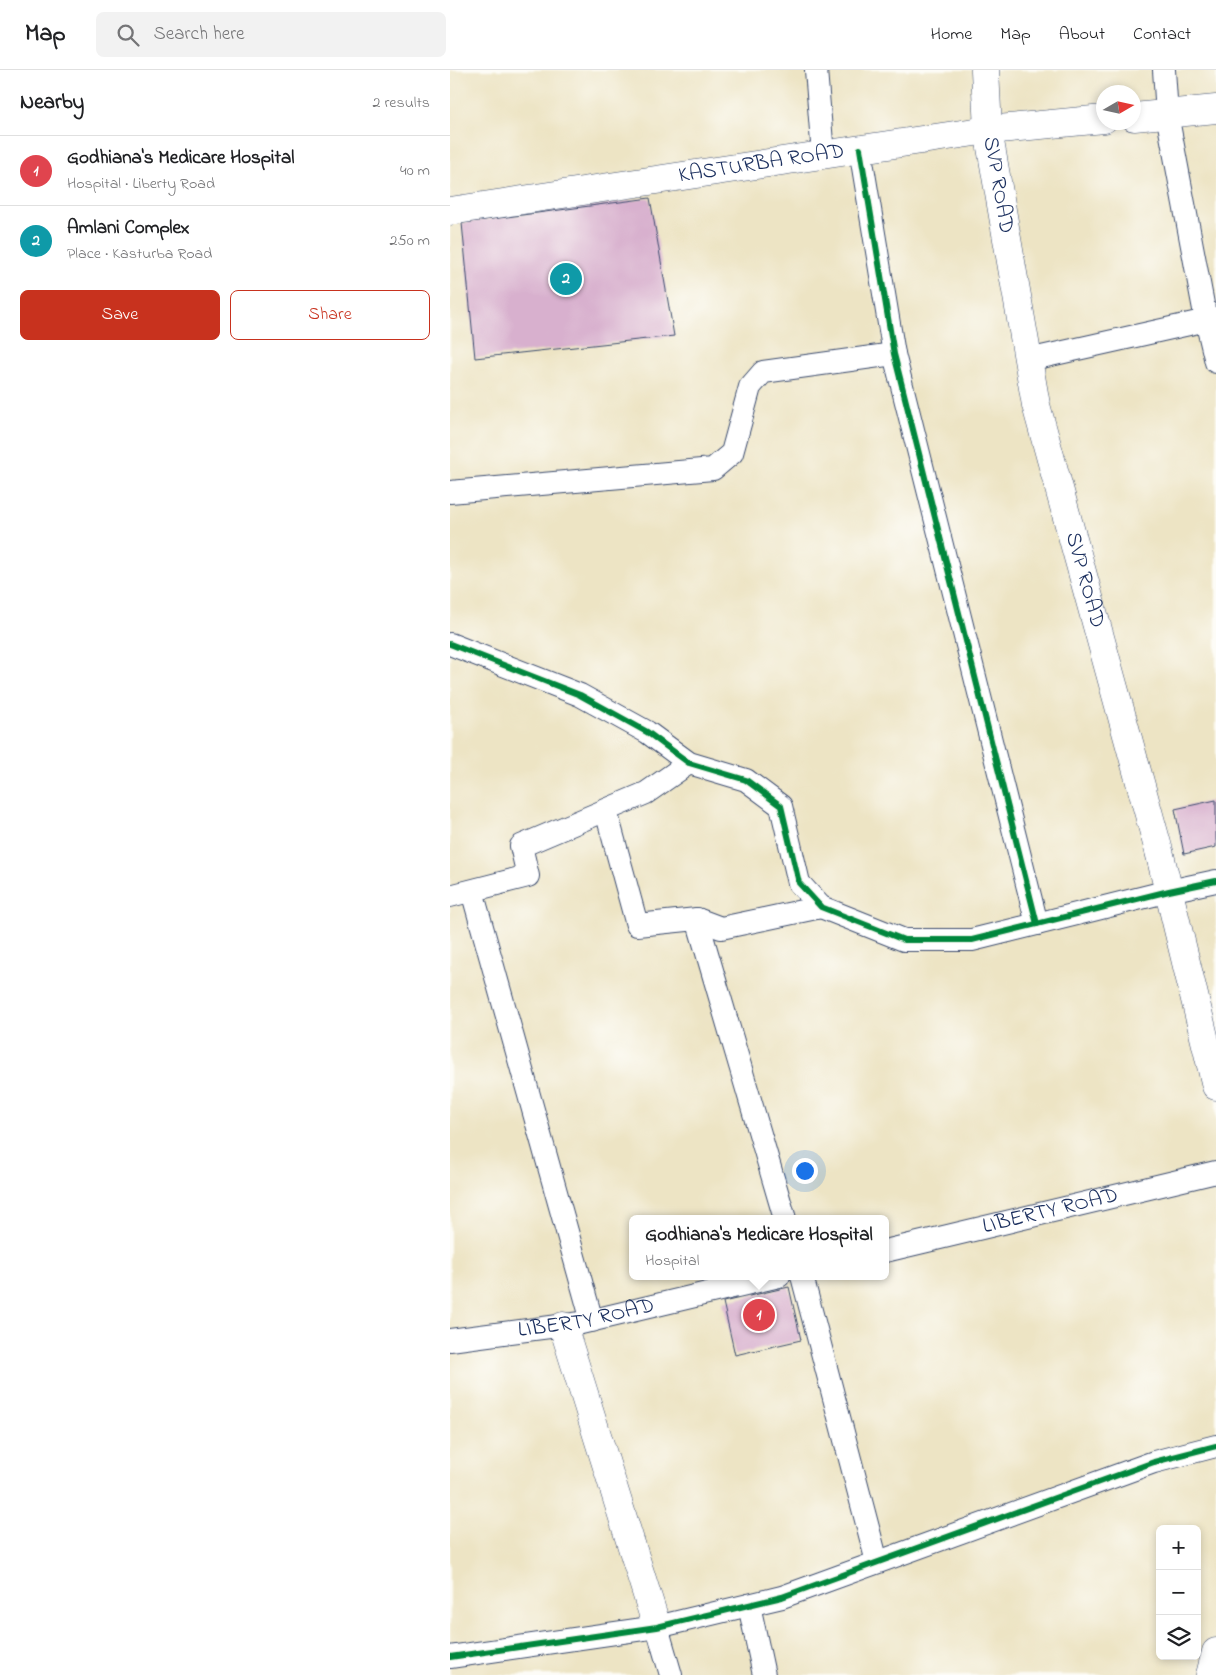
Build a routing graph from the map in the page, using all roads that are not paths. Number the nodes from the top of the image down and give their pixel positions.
1 (816, 70) edge
2 (985, 70) edge
3 (1164, 70) edge
4 (1216, 110) edge
5 (1166, 114) junction
6 (1141, 116) edge
7 (1096, 120) edge
8 (988, 130) junction
9 (860, 149) junction
10 (823, 155) junction
11 (450, 211) edge
12 (1211, 319) edge
13 (894, 354) junction
14 (1028, 360) junction
15 (1216, 362) edge
16 (450, 492) edge
17 (450, 644) edge
18 (689, 763) junction
19 (606, 811) junction
20 (1216, 881) edge
21 (472, 891) junction
22 (1169, 891) junction
23 (450, 896) edge
24 (821, 907) junction
25 (697, 919) junction
26 (1037, 924) junction
27 (1216, 1086) edge
28 (1216, 1172) edge
29 (784, 1215) edge
30 (889, 1250) edge
31 (762, 1280) edge
32 (803, 1280) edge
33 (592, 1321) junction
34 (563, 1326) junction
35 (450, 1340) edge
36 (1216, 1446) edge
37 (877, 1562) junction
38 (749, 1604) junction
39 (657, 1627) junction
40 (1216, 1652) edge
41 (450, 1657) edge
42 (671, 1675) edge
43 (764, 1675) edge
44 (1210, 1675) edge

1 - 10 street
2 - 8 main road, SVP ROAD
3 - 5 street
4 - 5 main road
5 - 6 main road
5 - 12 street
7 - 8 main road, KASTURBA ROAD
8 - 9 main road, KASTURBA ROAD
8 - 14 main road, SVP ROAD
9 - 10 main road, KASTURBA ROAD
9 - 13 street
10 - 11 main road, KASTURBA ROAD
12 - 14 street
12 - 15 street
13 - 16 street
13 - 26 street
14 - 22 main road, SVP ROAD
17 - 18 street
18 - 19 street
18 - 24 street
19 - 21 street
19 - 25 street
20 - 22 street
21 - 23 street
21 - 33 street
22 - 26 street
22 - 27 main road, SVP ROAD
24 - 25 street
24 - 26 street
25 - 29 street
28 - 30 street, LIBERTY ROAD
31 - 33 street, LIBERTY ROAD
32 - 37 street
33 - 34 street, LIBERTY ROAD
34 - 35 street, LIBERTY ROAD
34 - 39 main road
36 - 37 street
37 - 38 street
38 - 39 street
38 - 43 street
39 - 41 street
39 - 42 street
40 - 44 main road

